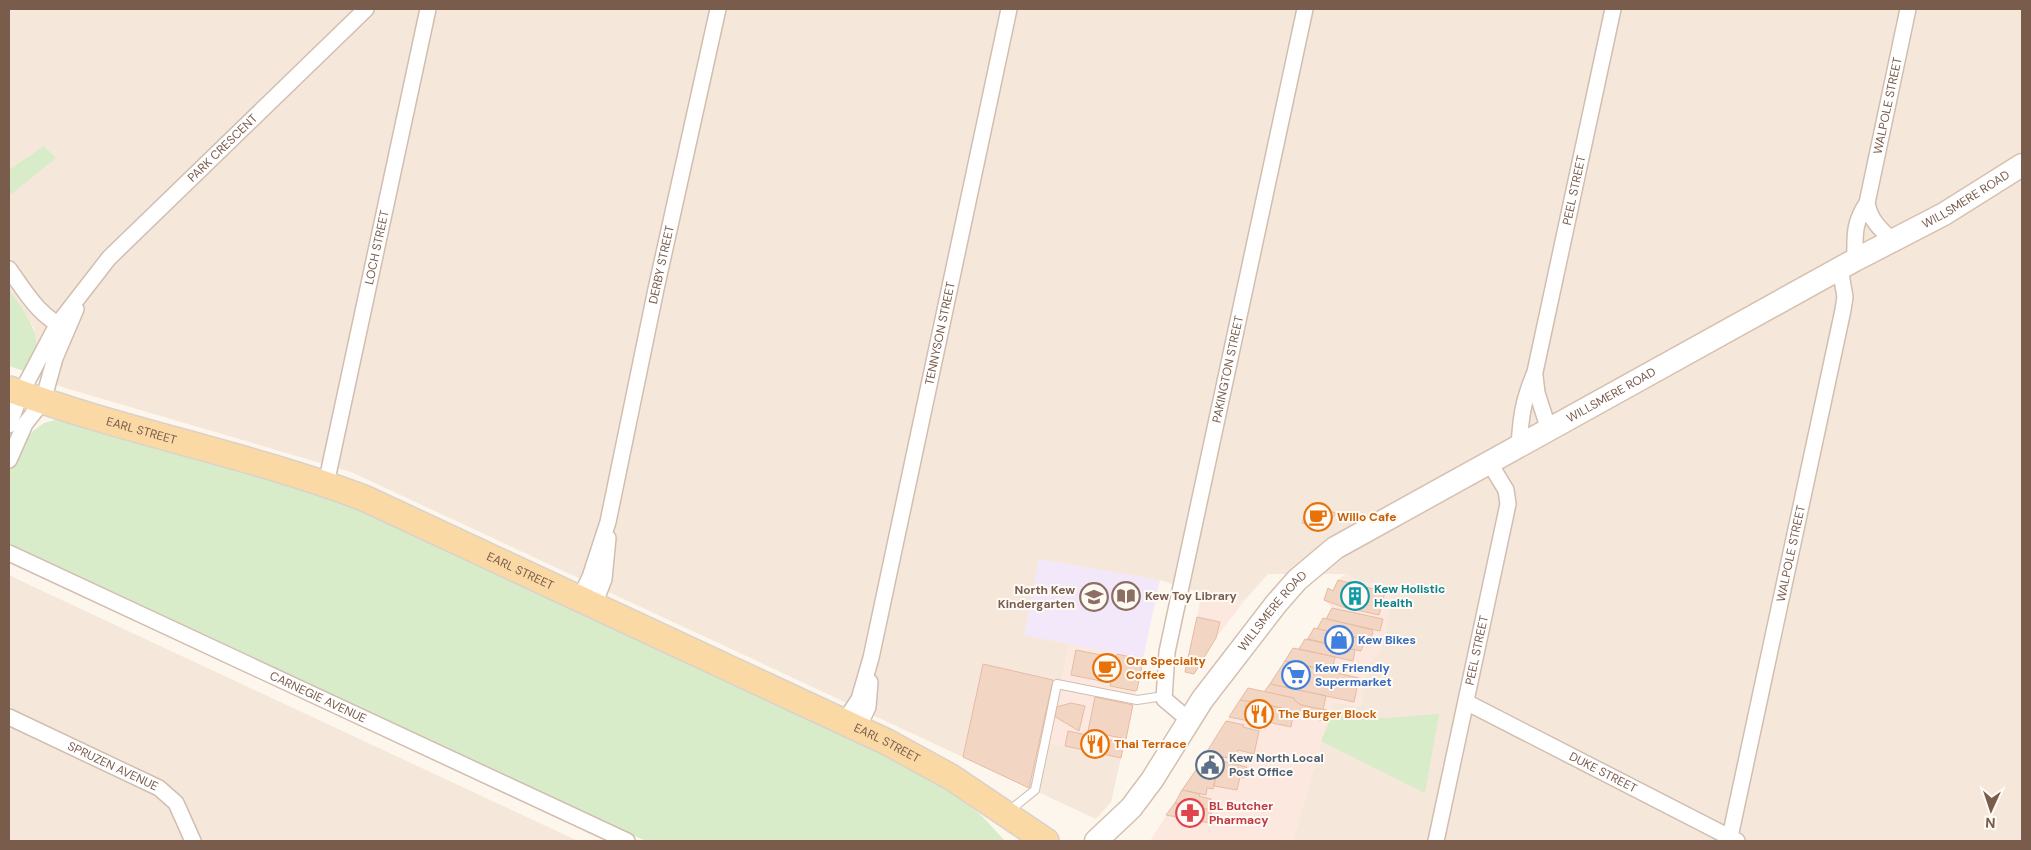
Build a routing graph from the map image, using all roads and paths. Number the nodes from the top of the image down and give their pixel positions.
1 (366, 9) edge
2 (428, 9) edge
3 (718, 9) edge
4 (1009, 9) edge
5 (1305, 9) edge
6 (1613, 9) edge
7 (1908, 9) edge
8 (2022, 165) edge
9 (1867, 203) junction
10 (1893, 241) junction
11 (1848, 264) junction
12 (9, 269) edge
13 (62, 327) junction
14 (1535, 372) junction
15 (26, 395) edge
16 (9, 426) edge
17 (1549, 430) junction
18 (1519, 446) junction
19 (9, 460) edge
20 (1489, 462) junction
21 (326, 484) junction
22 (9, 553) edge
23 (587, 602) junction
24 (1232, 663) junction
25 (1164, 696) junction
26 (1466, 702) junction
27 (9, 717) edge
28 (1189, 720) junction
29 (851, 725) junction
30 (998, 811) junction
31 (1735, 839) edge
32 (193, 841) edge
33 (627, 841) edge
34 (1016, 841) edge
35 (1046, 841) edge
36 (1096, 841) edge
37 (1121, 841) edge
38 (1436, 841) edge

1 - 13 street, PARK CRESCENT
2 - 21 street, LOCH STREET
3 - 23 street, DERBY STREET
4 - 29 street, TENNYSON STREET
5 - 25 street, PAKINGTON STREET
6 - 14 street, PEEL STREET
7 - 9 street, WALPOLE STREET
8 - 10 main road, WILLSMERE ROAD
9 - 10 street
9 - 11 street, WALPOLE STREET
10 - 11 main road, WILLSMERE ROAD
11 - 17 main road, WILLSMERE ROAD
11 - 31 street, WALPOLE STREET
12 - 13 street
13 - 15 street, PARK CRESCENT
13 - 15 street, PARK CRESCENT
14 - 17 street, PEEL STREET
14 - 18 street, PEEL STREET
15 - 16 street, PARK CRESCENT
15 - 19 street, PARK CRESCENT
15 - 21 main road, EARL STREET
17 - 18 main road, WILLSMERE ROAD
18 - 20 main road, WILLSMERE ROAD
20 - 24 main road, WILLSMERE ROAD
20 - 26 street, PEEL STREET
21 - 23 main road, EARL STREET
22 - 33 street, CARNEGIE AVENUE
23 - 29 main road, EARL STREET
24 - 28 main road, WILLSMERE ROAD
24 - 37 main road, WILLSMERE ROAD
25 - 28 street
25 - 30 lane
26 - 31 street, DUKE STREET
26 - 38 street, PEEL STREET
27 - 32 street, SPRUZEN AVENUE
28 - 36 main road, WILLSMERE ROAD
29 - 30 main road, EARL STREET
30 - 34 main road, EARL STREET
30 - 35 main road, EARL STREET

